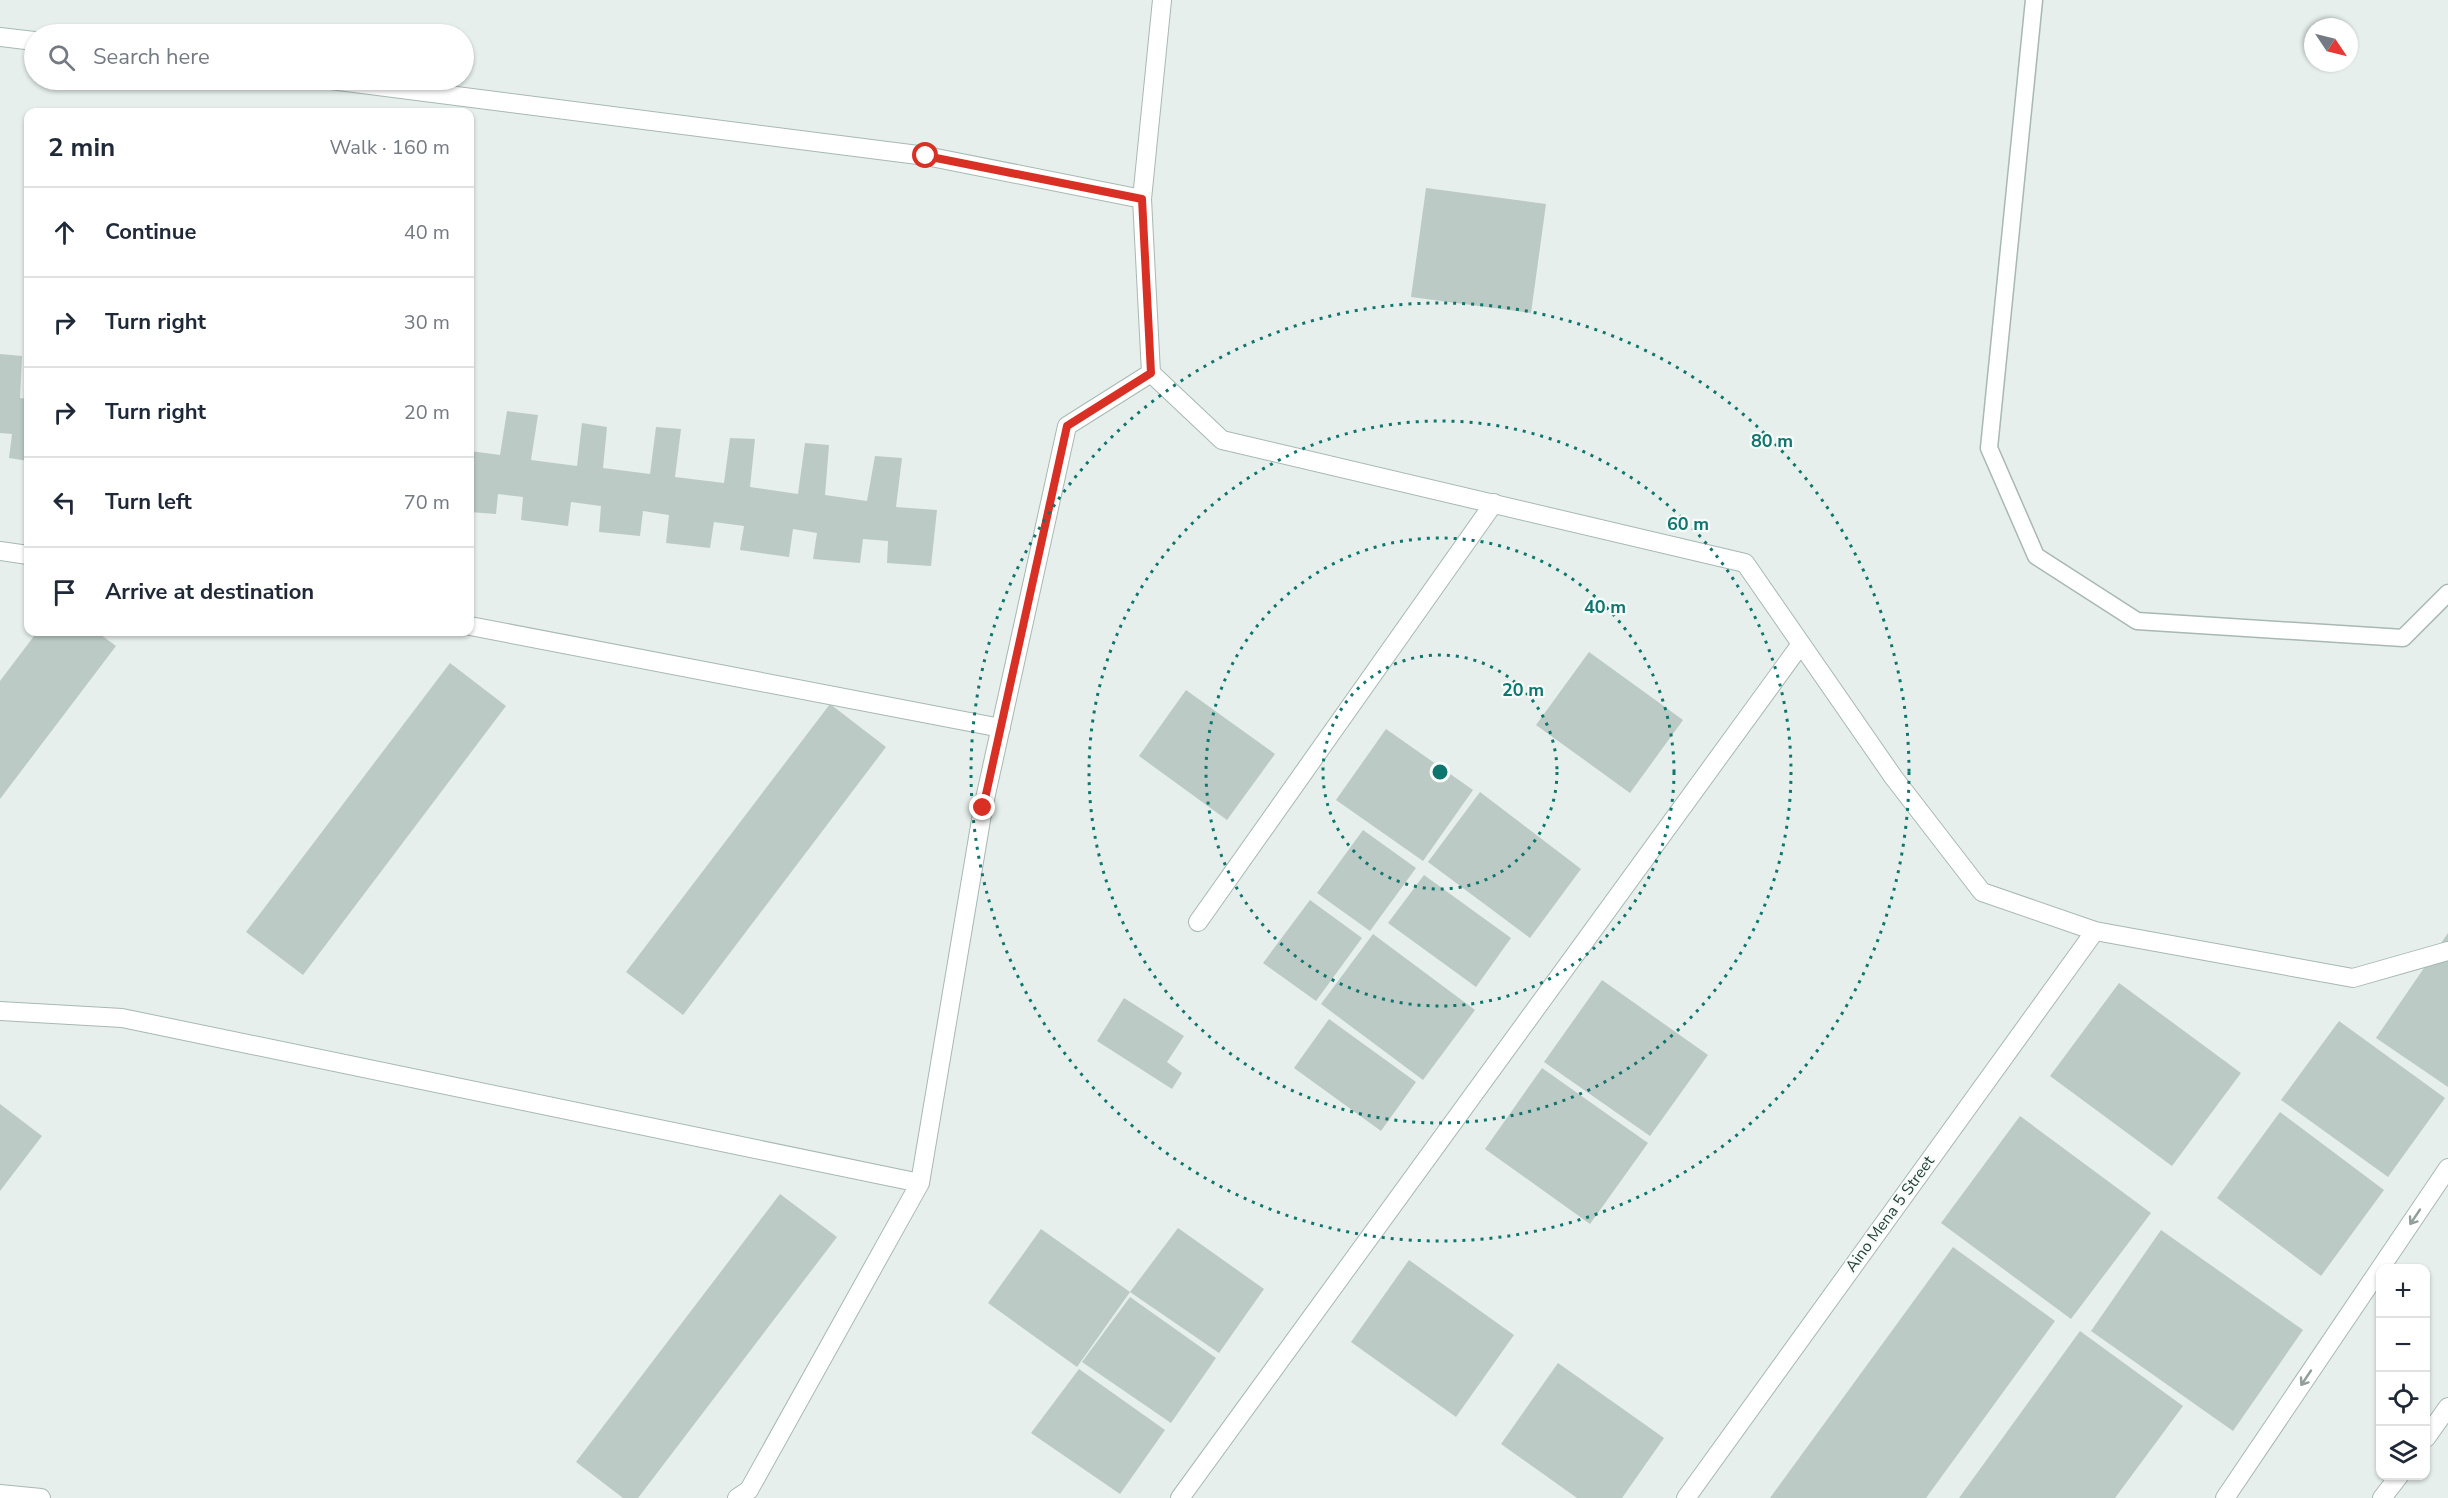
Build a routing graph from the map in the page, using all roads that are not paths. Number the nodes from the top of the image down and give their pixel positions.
1 (1162, 0) edge
2 (2034, 0) edge
3 (0, 37) edge
4 (24, 40) edge
5 (409, 90) edge
6 (1142, 199) junction
7 (1151, 373) junction
8 (1494, 503) junction
9 (0, 551) edge
10 (24, 554) edge
11 (2448, 593) edge
12 (474, 627) edge
13 (1801, 644) junction
14 (1001, 728) junction
15 (1198, 922) dead end
16 (2094, 931) junction
17 (2448, 951) edge
18 (0, 1011) edge
19 (2448, 1168) edge
20 (920, 1183) junction
21 (2448, 1407) edge
22 (2430, 1432) edge
23 (2396, 1480) edge
24 (0, 1494) edge
25 (41, 1498) edge
26 (737, 1498) edge
27 (1180, 1498) edge
28 (1686, 1498) edge
29 (2225, 1498) edge
30 (2382, 1498) edge

1 - 6 street
2 - 11 lane
3 - 4 street
5 - 6 street
6 - 7 street
7 - 8 street
7 - 14 street
8 - 13 street
8 - 15 street
9 - 10 street
12 - 14 street
13 - 16 street
13 - 27 street
14 - 20 street
16 - 17 street
16 - 28 street, Aino Mena 5 Street
18 - 20 street
19 -> 29 street
20 - 26 street
21 - 22 street
23 - 30 street
24 - 25 street

